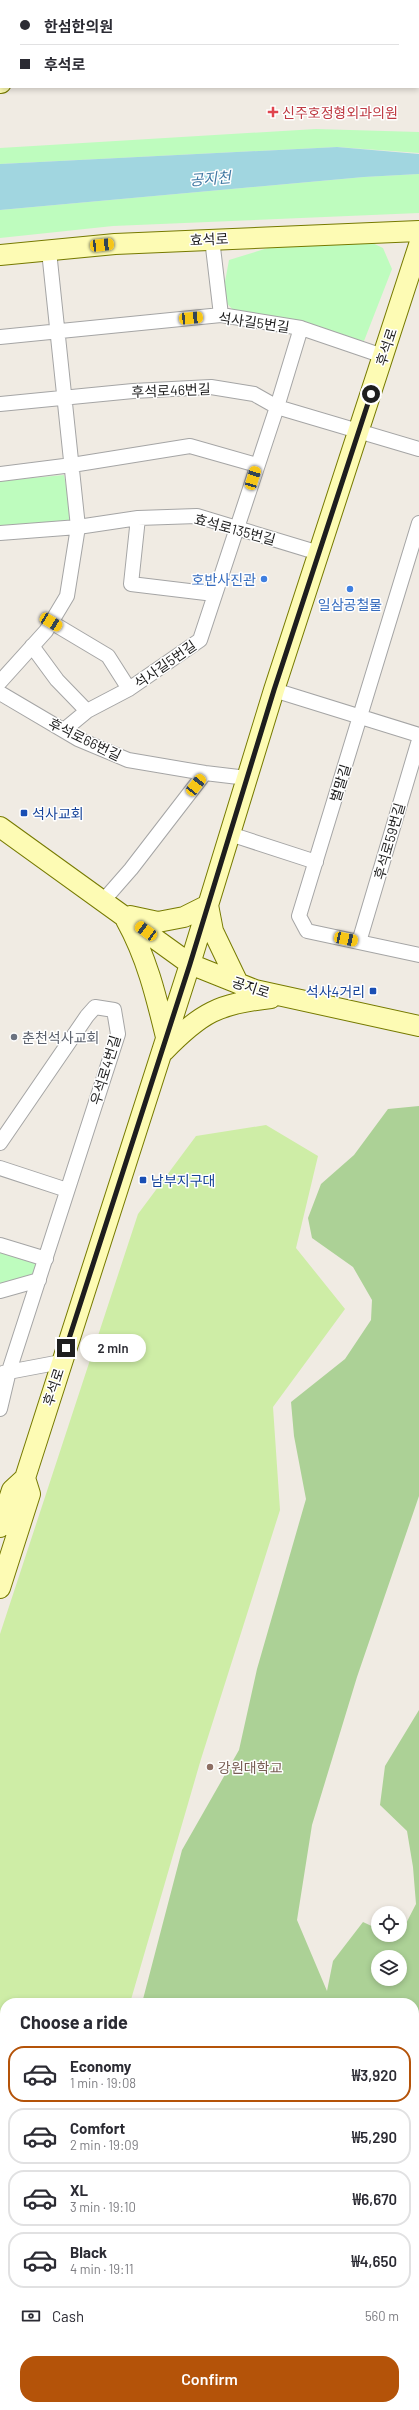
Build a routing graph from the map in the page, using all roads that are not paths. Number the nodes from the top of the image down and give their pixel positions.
1 (419, 231) edge
2 (212, 239) junction
3 (419, 245) edge
4 (48, 251) junction
5 (0, 256) edge
6 (221, 315) junction
7 (301, 328) junction
8 (57, 330) junction
9 (0, 336) edge
10 (383, 356) junction
11 (65, 397) junction
12 (0, 404) edge
13 (277, 407) junction
14 (358, 432) junction
15 (419, 449) edge
16 (257, 465) junction
17 (72, 466) junction
18 (0, 474) edge
19 (138, 518) junction
20 (419, 524) edge
21 (78, 527) junction
22 (238, 527) junction
23 (0, 533) edge
24 (319, 553) junction
25 (214, 594) junction
26 (51, 622) junction
27 (32, 646) junction
28 (0, 682) edge
29 (129, 689) junction
30 (274, 690) junction
31 (0, 693) edge
32 (87, 711) junction
33 (360, 716) junction
34 (64, 730) junction
35 (419, 735) edge
36 (419, 740) edge
37 (205, 773) junction
38 (247, 778) junction
39 (0, 827) edge
40 (230, 834) junction
41 (316, 862) junction
42 (103, 901) junction
43 (208, 905) junction
44 (123, 915) junction
45 (359, 942) junction
46 (419, 955) edge
47 (190, 964) junction
48 (238, 983) junction
49 (282, 996) junction
50 (419, 1026) edge
51 (163, 1047) junction
52 (0, 1143) edge
53 (0, 1168) edge
54 (67, 1190) junction
55 (0, 1245) edge
56 (46, 1259) junction
57 (39, 1280) junction
58 (0, 1291) edge
59 (61, 1362) junction
60 (5, 1373) edge
61 (0, 1410) edge
62 (25, 1478) junction
63 (0, 1528) edge
64 (0, 1588) edge

1 - 2 street, 효석로
2 - 4 street, 효석로
2 - 6 street
3 - 10 street, 후석로
4 - 5 street, 효석로
4 - 8 street
6 - 7 street, 석사길5번길
6 - 8 street, 석사길5번길
7 - 10 street
7 - 13 street, 석사길5번길
8 - 9 street, 석사길5번길
8 - 11 street
10 - 14 street, 후석로
11 - 12 street, 후석로46번길
11 - 13 street, 후석로46번길
11 - 17 street
13 - 14 street, 후석로46번길
13 - 16 street, 석사길5번길
14 - 15 street, 후석로46번길
14 - 24 street, 후석로
16 - 17 street
16 - 22 street, 석사길5번길
17 - 18 street
17 - 21 street
19 - 21 street, 효석로135번길
19 - 22 street, 효석로135번길
19 - 25 street
20 - 33 street, 벌말길
21 - 23 street, 효석로135번길
21 - 26 street
22 - 24 street, 효석로135번길
22 - 25 street, 석사길5번길
24 - 30 street, 후석로
25 - 29 street, 석사길5번길
26 - 27 street
26 - 29 street, 석사길5번길
27 - 28 street
27 - 32 street
29 - 32 street, 석사길5번길
30 - 33 street
30 - 38 street, 후석로
31 - 34 street, 후석로66번길
32 - 34 street, 석사길5번길
33 - 35 street
33 - 41 street, 벌말길
34 - 37 street, 후석로66번길
36 - 45 street, 후석로59번길
37 - 38 street, 후석로66번길
37 - 42 street
38 - 40 street, 후석로
39 - 42 street, 공지로
40 - 41 street
40 - 43 street, 후석로
41 - 45 street, 벌말길
42 - 44 street, 공지로
43 - 44 street
43 - 47 street, 후석로
43 - 48 street
44 - 47 street, 공지로
44 - 51 street
45 - 46 street, 벌말길
47 - 48 street, 공지로
47 - 51 street, 후석로
48 - 49 street, 공지로
49 - 50 street, 공지로
49 - 51 street
51 - 59 street, 후석로
52 - 54 street, 우석로4번길
53 - 54 street
54 - 56 street, 우석로4번길
55 - 56 street
56 - 57 street, 우석로4번길
57 - 58 street
57 - 60 street, 우석로4번길
59 - 60 street
59 - 62 street, 후석로
60 - 61 street, 우석로4번길
62 - 63 street, 후석로
62 - 64 street, 후석로

